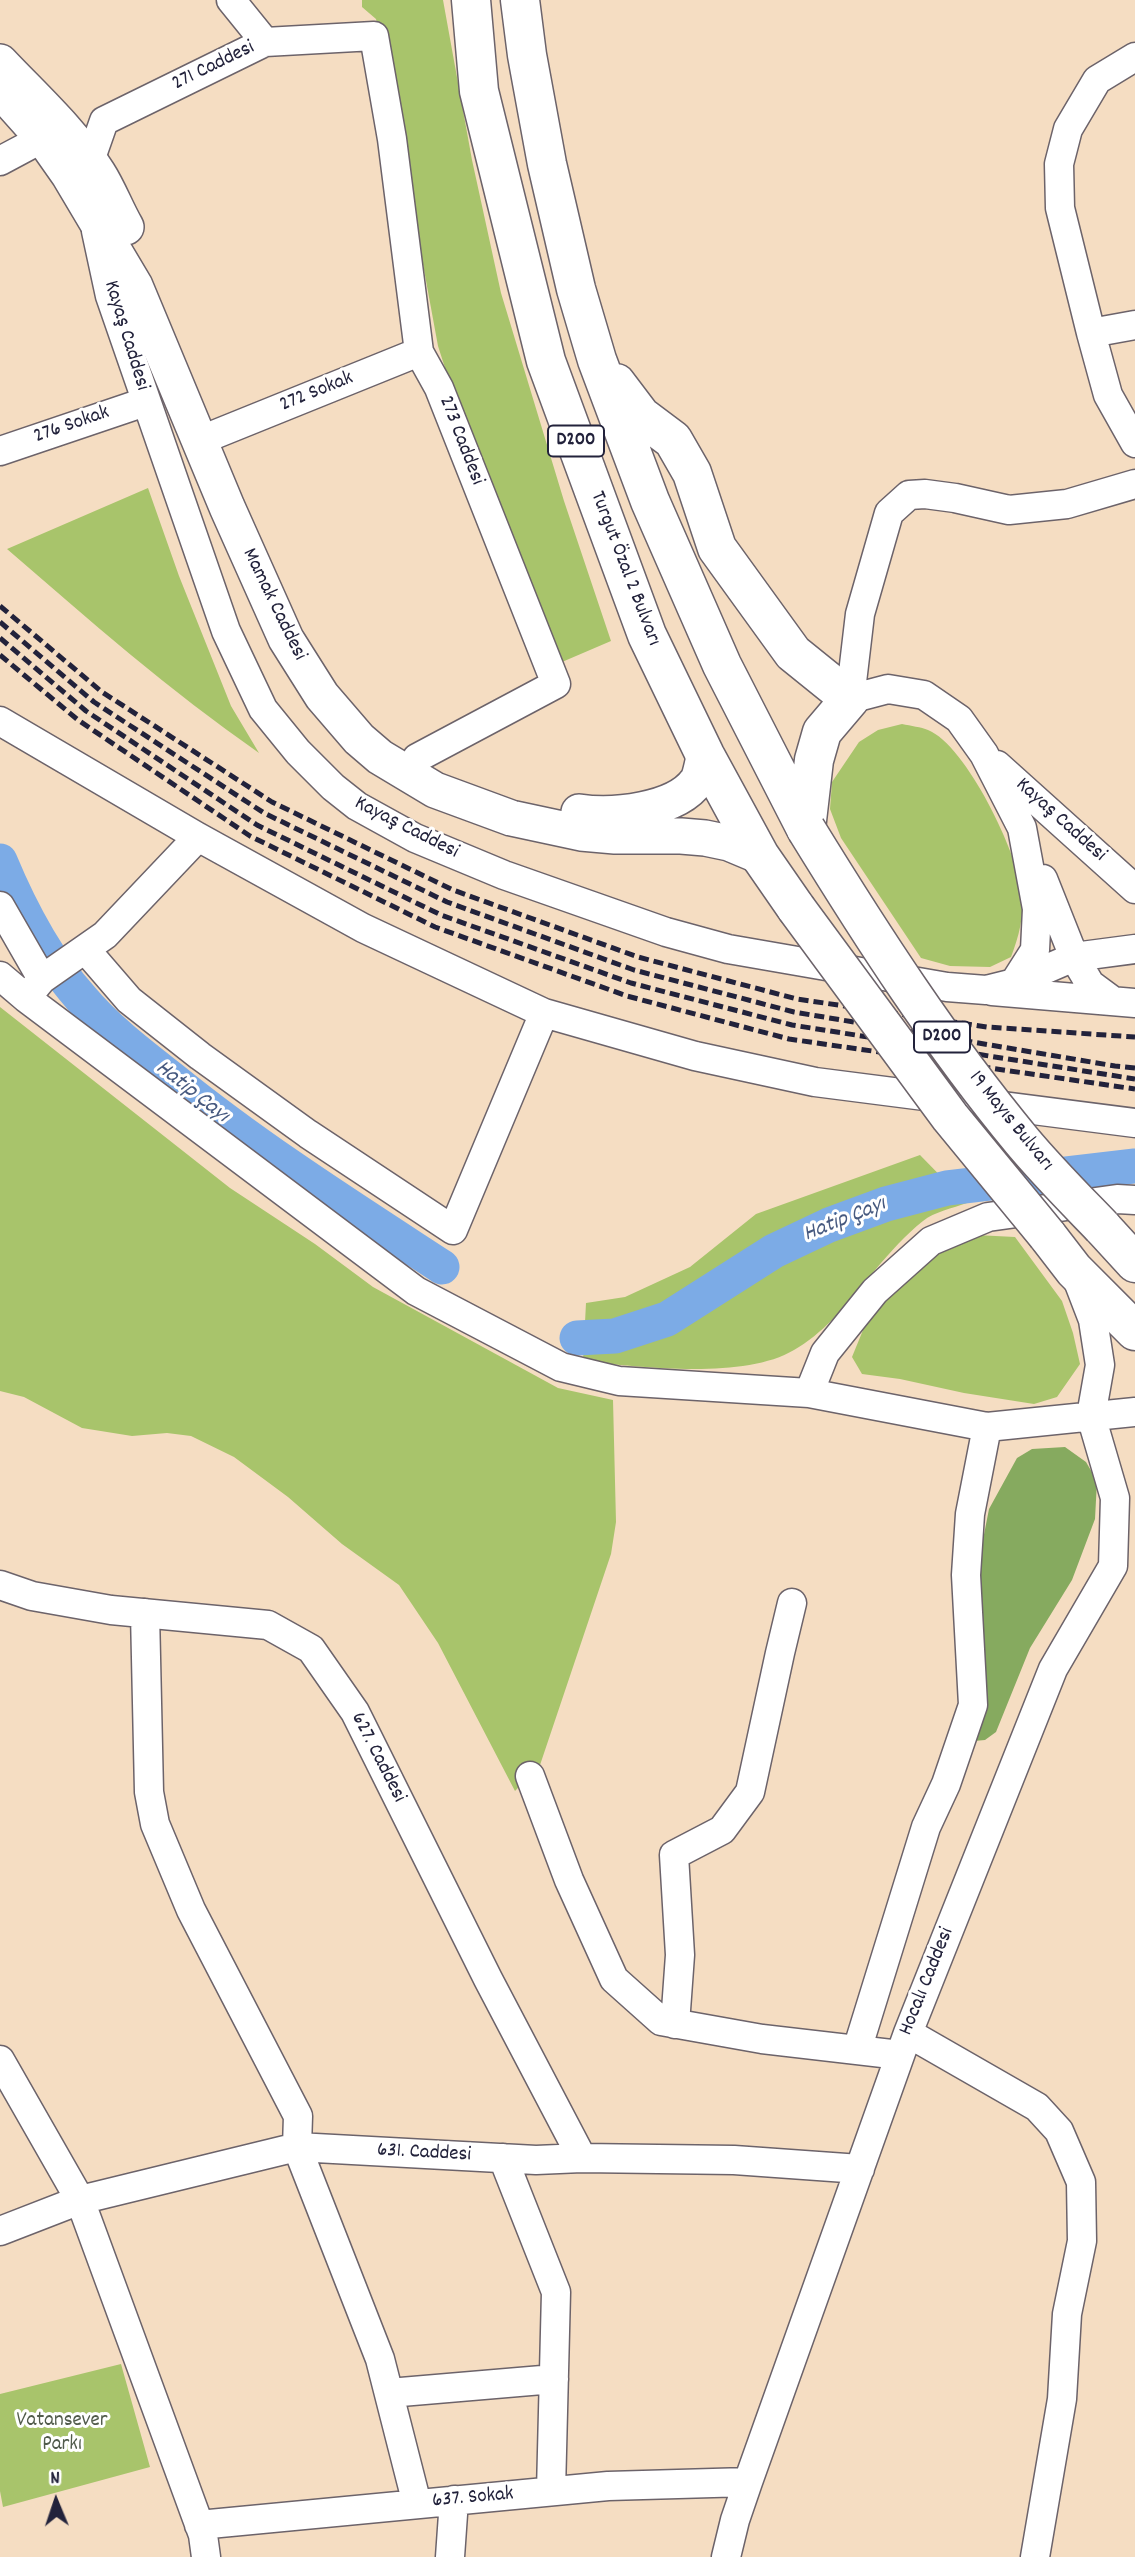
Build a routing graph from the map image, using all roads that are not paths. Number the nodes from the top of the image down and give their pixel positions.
1 (471, 0) edge
2 (520, 0) edge
3 (233, 2) edge
4 (374, 36) joint
5 (265, 42) junction
6 (1135, 57) edge
7 (0, 62) edge
8 (0, 90) edge
9 (43, 138) junction
10 (0, 161) edge
11 (79, 168) junction
12 (101, 205) junction
13 (1135, 325) edge
14 (1091, 333) junction
15 (419, 352) junction
16 (597, 360) junction
17 (145, 402) junction
18 (216, 434) junction
19 (1135, 443) edge
20 (0, 451) edge
21 (1135, 484) edge
22 (850, 699) junction
23 (0, 721) edge
24 (984, 754) junction
25 (705, 755) junction
26 (417, 758) junction
27 (1023, 828) junction
28 (806, 829) junction
29 (198, 837) junction
30 (760, 856) junction
31 (1135, 889) edge
32 (0, 906) edge
33 (796, 908) joint
34 (1135, 948) edge
35 (1074, 957) junction
36 (56, 971) junction
37 (0, 975) edge
38 (1014, 984) junction
39 (986, 990) junction
40 (1124, 1002) edge
41 (544, 1013) junction
42 (1135, 1123) edge
43 (1135, 1200) edge
44 (1135, 1263) edge
45 (1074, 1270) junction
46 (1135, 1331) edge
47 (809, 1393) junction
48 (1135, 1412) edge
49 (1091, 1416) junction
50 (987, 1427) junction
51 (0, 1585) edge
52 (792, 1604) dead end
53 (145, 1613) junction
54 (530, 1776) dead end
55 (676, 2024) junction
56 (904, 2044) junction
57 (857, 2050) junction
58 (0, 2060) edge
59 (297, 2147) junction
60 (503, 2158) junction
61 (582, 2158) junction
62 (860, 2169) junction
63 (80, 2200) junction
64 (0, 2231) edge
65 (554, 2379) junction
66 (388, 2393) junction
67 (748, 2482) junction
68 (551, 2491) junction
69 (454, 2500) junction
70 (417, 2504) junction
71 (199, 2525) junction
72 (206, 2557) edge
73 (450, 2557) edge
74 (726, 2557) edge
75 (1035, 2557) edge

1 - 25 highway, Turgut Özal 2 Bulvarı / D200
2 - 16 highway, D200
3 - 5 street
4 - 5 street, 271 Caddesi
4 - 15 street, 273 Caddesi
5 - 11 street, 271 Caddesi
6 - 14 street
7 - 11 main road, Mamak Caddesi
8 - 9 main road, Mamak Caddesi
9 - 10 street
9 - 11 main road, Mamak Caddesi
11 - 12 main road, Mamak Caddesi
12 - 17 street, Kayaş Caddesi
12 - 18 main road, Mamak Caddesi
12 - 30 main road, Mamak Caddesi
13 - 14 street
14 - 19 street
15 - 18 street, 272 Sokak
15 - 26 street, 273 Caddesi
16 - 22 highway
16 - 28 highway, D200
17 - 20 street, 276 Sokak
17 - 39 street, Kayaş Caddesi
18 - 26 main road, Mamak Caddesi
21 - 22 street
22 - 24 street, Kayaş Caddesi
22 - 28 highway
23 - 29 street
24 - 27 street, Kayaş Caddesi
24 - 31 street, Kayaş Caddesi
25 - 26 main road, Mamak Caddesi
25 - 30 highway, Turgut Özal 2 Bulvarı / D200
27 - 35 street
27 - 38 street, Kayaş Caddesi
28 - 44 highway, 19 Mayıs Bulvarı / D200, bridge
29 - 36 street
29 - 41 street
30 - 33 highway, Turgut Özal 2 Bulvarı / D200
32 - 36 street
33 - 45 highway, 19 Mayıs Bulvarı / D200, bridge
34 - 35 street, Kayaş Caddesi
35 - 38 street, Kayaş Caddesi
35 - 40 street
36 - 37 street
36 - 41 street
36 - 47 street
38 - 39 street, Kayaş Caddesi
39 - 40 street
41 - 42 street
43 - 47 street
45 - 46 highway, 19 Mayıs Bulvarı / D200
45 - 49 street
47 - 50 street
48 - 49 street
49 - 50 street
49 - 56 street, Hocalı Caddesi
50 - 57 street
51 - 53 street, 627. Caddesi
52 - 55 street
53 - 59 street
53 - 61 street, 627. Caddesi
54 - 55 street
55 - 57 street
56 - 57 street
56 - 62 street, Hocalı Caddesi
56 - 75 street
58 - 63 street
59 - 60 street, 631. Caddesi
59 - 63 street, 631. Caddesi
59 - 66 street
60 - 61 street, 631. Caddesi
60 - 65 street
61 - 62 street, 631. Caddesi
62 - 67 street, Hocalı Caddesi
63 - 64 street, 631. Caddesi
63 - 71 street
65 - 66 street
65 - 68 street
66 - 70 street
67 - 68 street, 637. Sokak
67 - 74 street, Hocalı Caddesi
68 - 69 street, 637. Sokak
69 - 70 street, 637. Sokak
69 - 73 street
70 - 71 street, 637. Sokak
71 - 72 street

